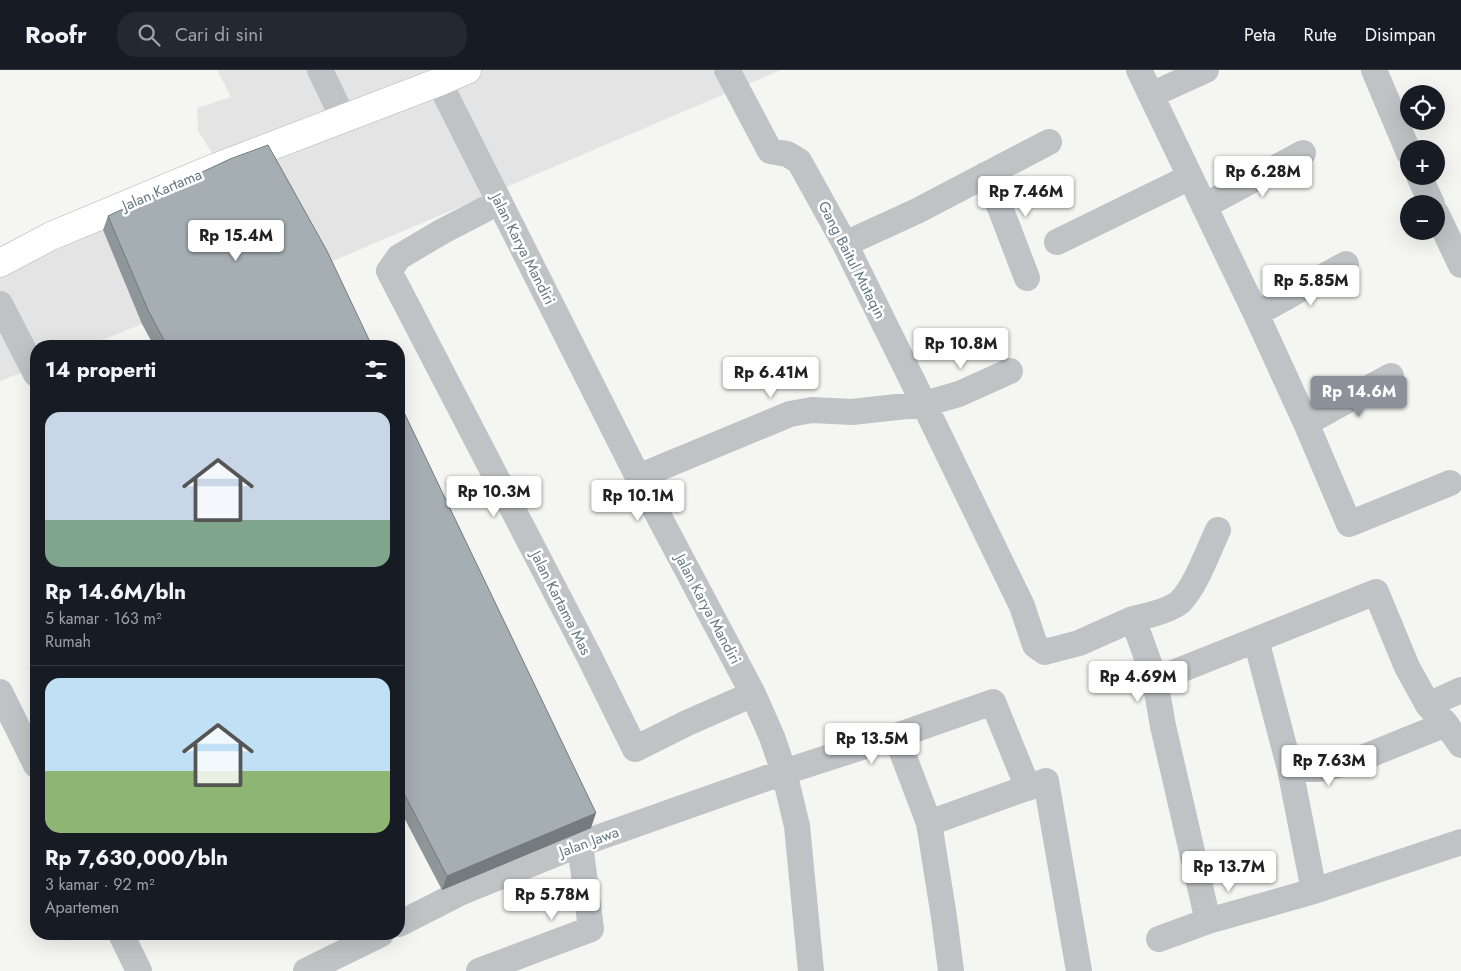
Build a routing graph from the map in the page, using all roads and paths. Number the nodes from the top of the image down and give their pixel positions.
1 (320, 70) edge
2 (467, 70) edge
3 (727, 70) edge
4 (1139, 70) edge
5 (1206, 70) edge
6 (1374, 70) edge
7 (439, 82) junction
8 (1152, 95) junction
9 (343, 118) junction
10 (1404, 140) edge
11 (1049, 142) dead end
12 (1303, 153) dead end
13 (985, 175) junction
14 (1190, 177) junction
15 (499, 202) junction
16 (1204, 206) junction
17 (1445, 232) edge
18 (1057, 242) dead end
19 (845, 244) junction
20 (0, 263) edge
21 (1346, 264) dead end
22 (1461, 265) edge
23 (1027, 278) dead end
24 (0, 304) edge
25 (1256, 314) junction
26 (30, 362) edge
27 (1010, 371) dead end
28 (1391, 376) dead end
29 (924, 404) junction
30 (1306, 423) junction
31 (638, 477) junction
32 (1450, 483) dead end
33 (1218, 530) dead end
34 (1133, 619) junction
35 (1256, 640) junction
36 (1154, 680) junction
37 (1461, 690) edge
38 (0, 692) edge
39 (753, 694) junction
40 (1428, 705) junction
41 (1446, 724) junction
42 (896, 736) junction
43 (1461, 745) edge
44 (30, 753) edge
45 (1290, 769) junction
46 (784, 772) junction
47 (1028, 788) junction
48 (929, 823) junction
49 (1461, 842) edge
50 (580, 844) junction
51 (1314, 892) junction
52 (405, 921) edge
53 (1208, 921) junction
54 (124, 940) edge
55 (368, 940) edge
56 (1159, 940) dead end
57 (139, 971) edge
58 (306, 971) edge
59 (479, 971) edge
60 (811, 971) edge
61 (951, 971) edge
62 (1079, 971) edge

1 - 9 street
2 - 7 main road, Jalan Kartama
3 - 19 street, Gang Baitul Mutaqin
4 - 8 street
5 - 8 street
6 - 10 street
7 - 9 main road, Jalan Kartama
7 - 15 street, Jalan Karya Mandiri
8 - 14 street
9 - 20 main road, Jalan Kartama
11 - 13 street
12 - 16 street
13 - 19 street
13 - 23 street
14 - 16 street
14 - 18 street
15 - 31 street, Jalan Karya Mandiri
15 - 39 street, Jalan Kartama Mas
16 - 25 street
17 - 22 street
19 - 29 street, Gang Baitul Mutaqin
21 - 25 street
24 - 26 street
25 - 30 street
27 - 29 street
28 - 30 street
29 - 31 street
29 - 34 street, Gang Baitul Mutaqin
30 - 32 street
31 - 39 street, Jalan Karya Mandiri
33 - 34 street
34 - 36 street
35 - 36 street
35 - 40 street
35 - 45 street
36 - 53 street
37 - 40 street
38 - 44 street
39 - 46 street, Jalan Karya Mandiri
40 - 41 street
41 - 43 street
41 - 45 street
42 - 46 street, Jalan Jawa
42 - 47 street, Jalan Jawa
42 - 48 street
45 - 51 street
46 - 50 street, Jalan Jawa
46 - 60 street, Jalan Karya Mandiri
47 - 48 street
47 - 62 street
48 - 61 street
49 - 51 street
50 - 52 street, Jalan Jawa
50 - 59 street
51 - 53 street
53 - 56 street
54 - 57 street
55 - 58 street

